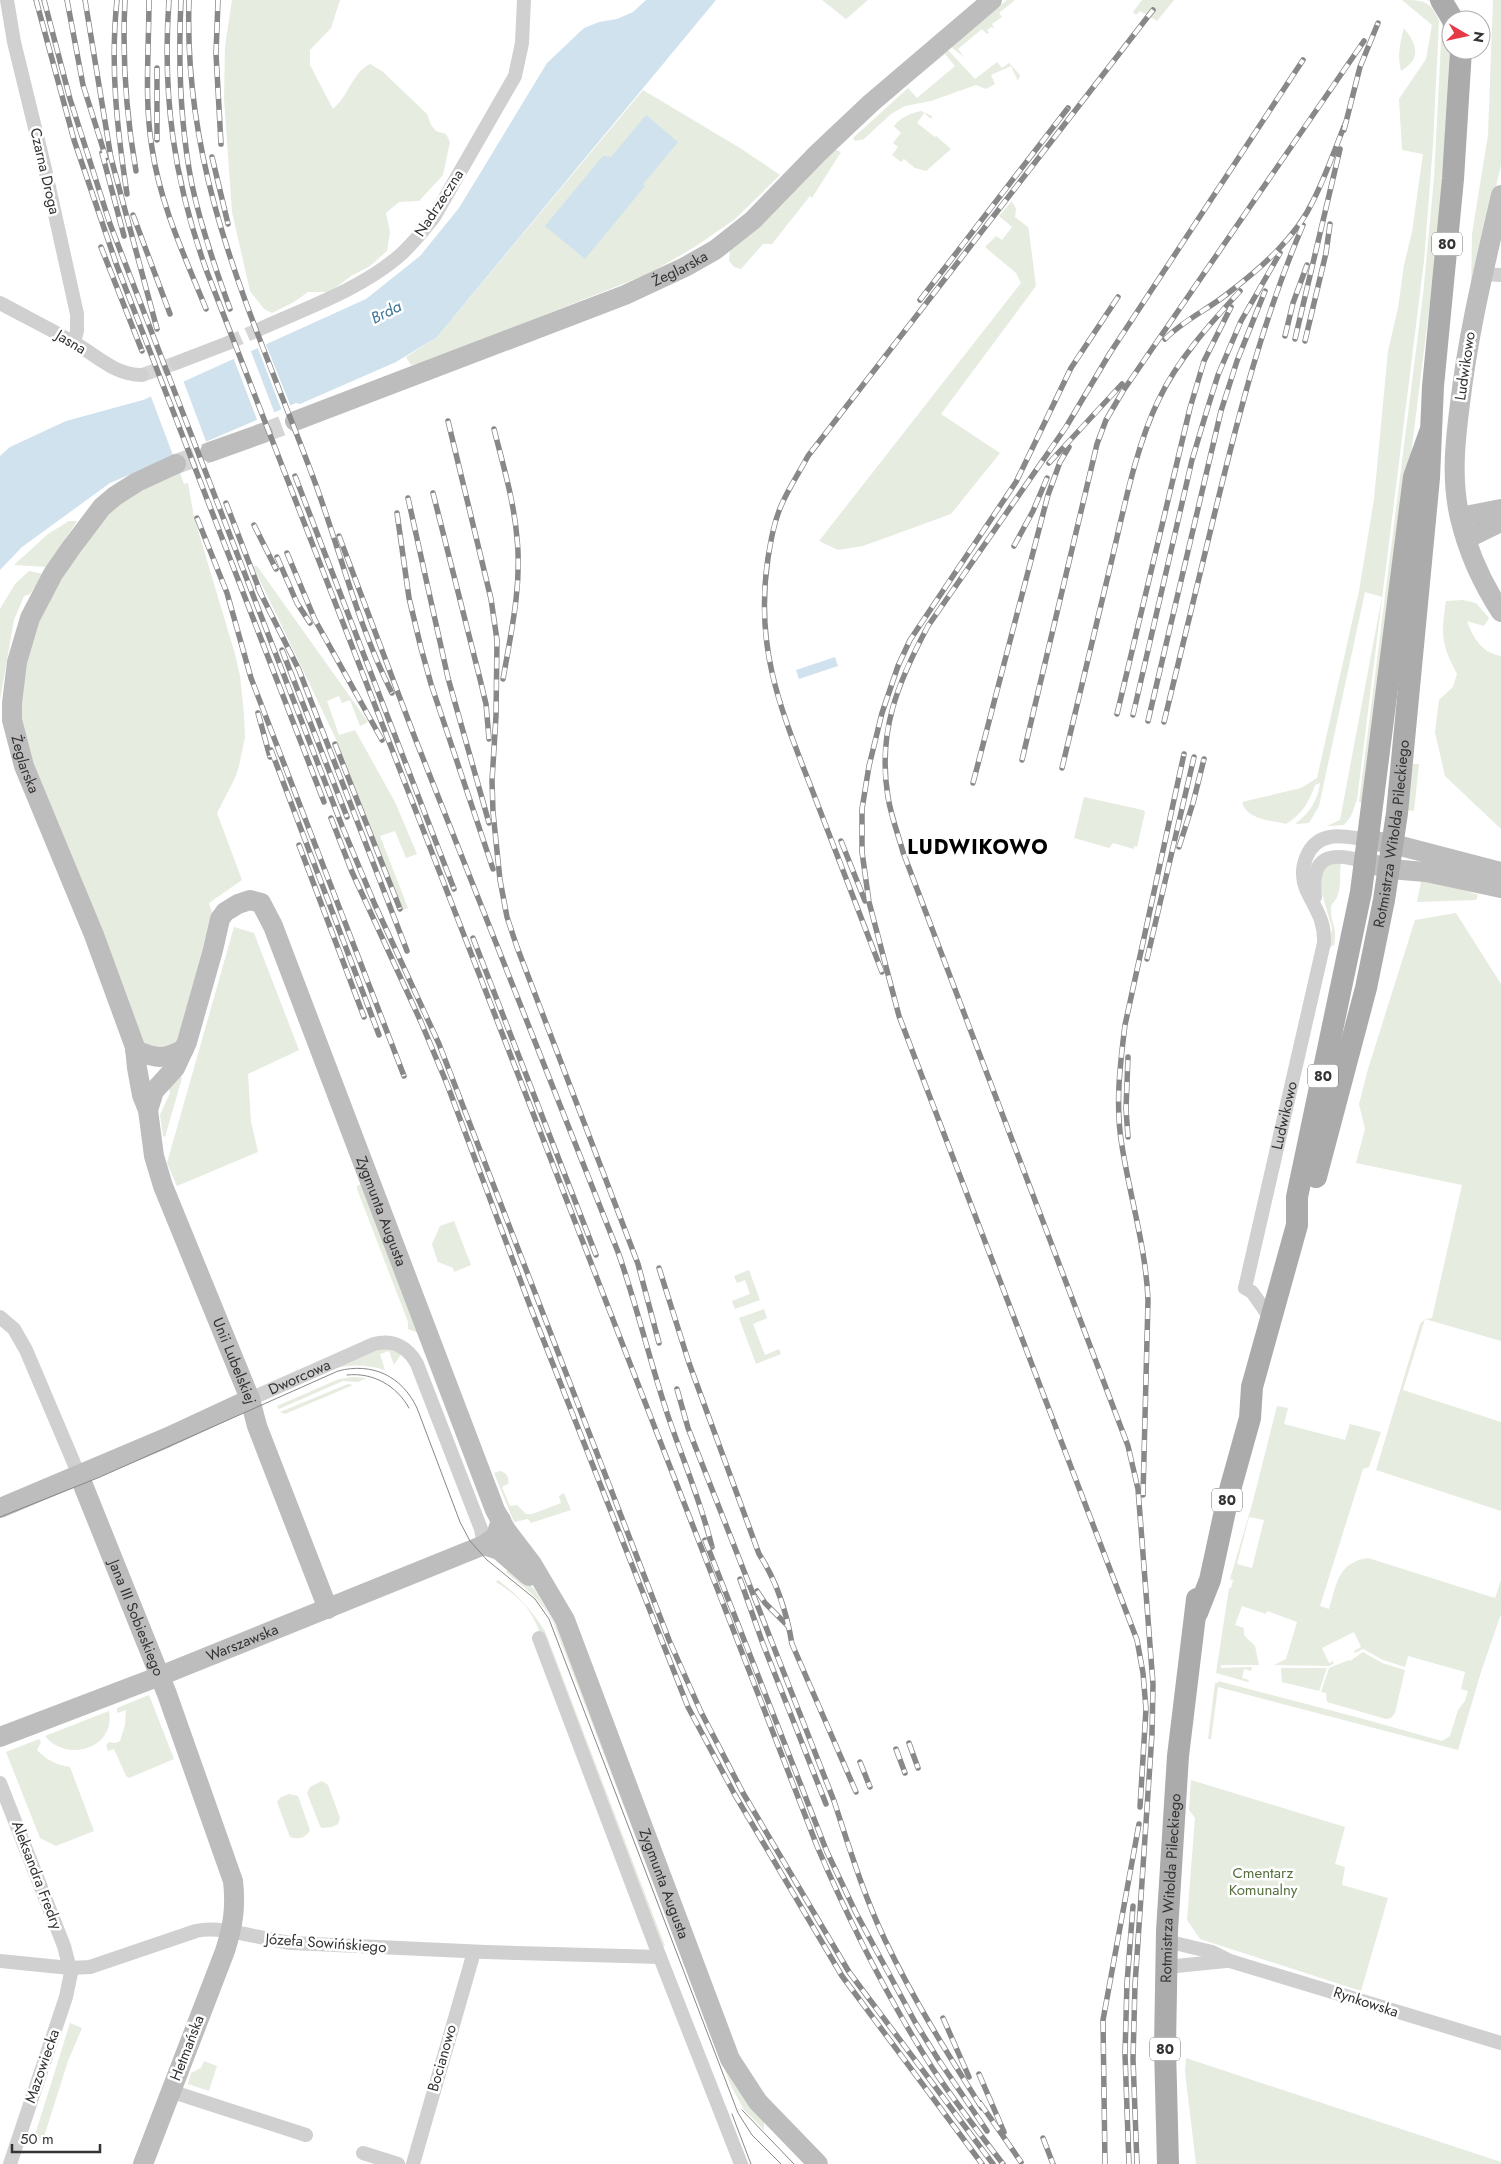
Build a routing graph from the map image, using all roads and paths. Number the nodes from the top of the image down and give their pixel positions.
1 (7, 0) edge
2 (524, 0) edge
3 (992, 0) edge
4 (1460, 60) edge
5 (1501, 195) edge
6 (1492, 274) edge
7 (0, 303) edge
8 (260, 329) tunnel mouth
9 (74, 342) junction
10 (228, 344) tunnel mouth
11 (176, 363) tunnel mouth
12 (142, 375) tunnel mouth
13 (295, 420) tunnel mouth
14 (1430, 432) junction
15 (262, 433) tunnel mouth
16 (210, 452) tunnel mouth
17 (176, 464) tunnel mouth
18 (1501, 509) edge
19 (1460, 517) junction
20 (1501, 522) edge
21 (1466, 539) junction
22 (1501, 612) edge
23 (1393, 844) junction
24 (1367, 851) junction
25 (1390, 869) junction
26 (1501, 872) edge
27 (1501, 888) edge
28 (1316, 905) junction
29 (184, 1048) junction
30 (135, 1050) junction
31 (148, 1110) junction
32 (1297, 1224) junction
33 (0, 1317) edge
34 (1270, 1319) junction
35 (250, 1399) junction
36 (79, 1475) junction
37 (0, 1508) edge
38 (501, 1520) junction
39 (484, 1545) junction
40 (541, 1581) junction
41 (328, 1609) junction
42 (539, 1638) dead end
43 (160, 1676) junction
44 (0, 1737) edge
45 (0, 1783) edge
46 (231, 1932) junction
47 (1166, 1941) junction
48 (471, 1952) junction
49 (660, 1957) junction
50 (0, 1961) edge
51 (1230, 1961) junction
52 (1166, 1967) junction
53 (70, 1968) junction
54 (1501, 2043) edge
55 (170, 2091) junction
56 (306, 2135) dead end
57 (363, 2153) dead end
58 (10, 2164) edge
59 (143, 2164) edge
60 (398, 2164) edge
61 (412, 2164) edge
62 (741, 2164) edge
63 (818, 2164) edge
64 (1168, 2164) edge

1 - 9 street, Czarna Droga
2 - 8 street, Nadrzeczna
3 - 13 street, Żeglarska
4 - 14 main road, Rotmistrza Witolda Pileckiego / 80
5 - 6 street, Ludwikowo
6 - 19 street, Ludwikowo
7 - 9 street, Jasna
9 - 12 street, Jasna
10 - 11 street
14 - 23 main road, Rotmistrza Witolda Pileckiego / 80
14 - 24 main road, Rotmistrza Witolda Pileckiego / 80
15 - 16 street
17 - 30 street, Żeglarska
18 - 19 street
19 - 21 street, Ludwikowo
20 - 21 street
21 - 22 street, Ludwikowo
23 - 24 street
23 - 25 main road, Rotmistrza Witolda Pileckiego / 80
23 - 26 street
24 - 25 street
24 - 28 street, Ludwikowo
24 - 28 street, Ludwikowo
24 - 32 main road, Rotmistrza Witolda Pileckiego / 80
25 - 27 street
25 - 32 main road, Rotmistrza Witolda Pileckiego / 80
28 - 34 street, Ludwikowo
29 - 30 street
29 - 31 street
29 - 38 street, Zygmunta Augusta
30 - 31 street, Żeglarska
31 - 35 street, Unii Lubelskiej
32 - 34 main road, Rotmistrza Witolda Pileckiego / 80
33 - 36 street, Jana III Sobieskiego
34 - 47 main road, Rotmistrza Witolda Pileckiego / 80
35 - 36 street, Dworcowa
35 - 39 street, Dworcowa
35 - 41 street, Unii Lubelskiej
36 - 37 street, Dworcowa
36 - 43 street, Jana III Sobieskiego
38 - 39 street
38 - 40 street, Zygmunta Augusta
39 - 40 street, Zygmunta Augusta
39 - 41 street, Warszawska
40 - 63 street, Zygmunta Augusta
41 - 43 street, Warszawska
42 - 49 street, Zygmunta Augusta
43 - 44 street, Warszawska
43 - 46 street, Jana III Sobieskiego
45 - 53 street, Aleksandra Fredry
46 - 48 street, Józefa Sowińskiego
46 - 53 street, Józefa Sowińskiego
46 - 55 street, Hetmańska
47 - 51 street, Rynkowska
47 - 52 main road, Rotmistrza Witolda Pileckiego / 80
48 - 49 street, Józefa Sowińskiego
48 - 61 street, Bocianowo
49 - 62 street, Zygmunta Augusta
50 - 53 street, Józefa Sowińskiego
51 - 52 street, Rynkowska
51 - 54 street, Rynkowska
52 - 64 main road, Rotmistrza Witolda Pileckiego / 80
53 - 58 street, Mazowiecka
55 - 56 street
55 - 59 street, Hetmańska
57 - 60 street

